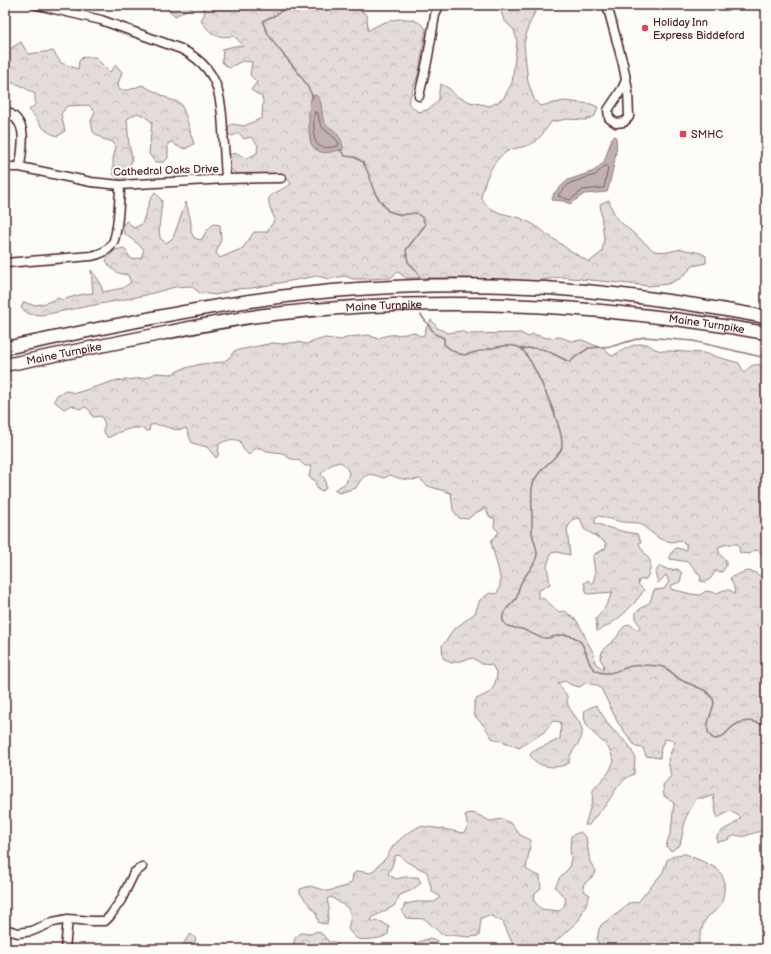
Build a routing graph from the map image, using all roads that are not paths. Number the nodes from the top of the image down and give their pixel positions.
1 (37, 5) edge
2 (439, 5) edge
3 (607, 5) edge
4 (626, 80) junction
5 (419, 96) dead end
6 (609, 107) junction
7 (5, 111) edge
8 (629, 113) junction
9 (5, 166) edge
10 (20, 167) junction
11 (281, 178) dead end
12 (226, 179) junction
13 (120, 185) junction
14 (5, 263) edge
15 (766, 317) edge
16 (742, 329) junction
17 (766, 333) edge
18 (766, 341) edge
19 (5, 348) edge
20 (5, 365) edge
21 (142, 867) dead end
22 (68, 919) junction
23 (5, 929) edge
24 (65, 949) edge

1 - 12 street
2 - 5 street
3 - 4 street
4 - 6 street
4 - 8 street
6 - 8 street
6 - 8 street
7 - 10 street
9 - 10 street, Cathedral Oaks Drive
10 - 13 street, Cathedral Oaks Drive
11 - 12 street, Cathedral Oaks Drive
12 - 13 street, Cathedral Oaks Drive
13 - 14 street
15 - 19 highway, Maine Turnpike
16 - 17 highway, Maine Turnpike
16 - 18 highway
16 - 20 highway, Maine Turnpike
21 - 22 street
22 - 23 street
22 - 24 street

